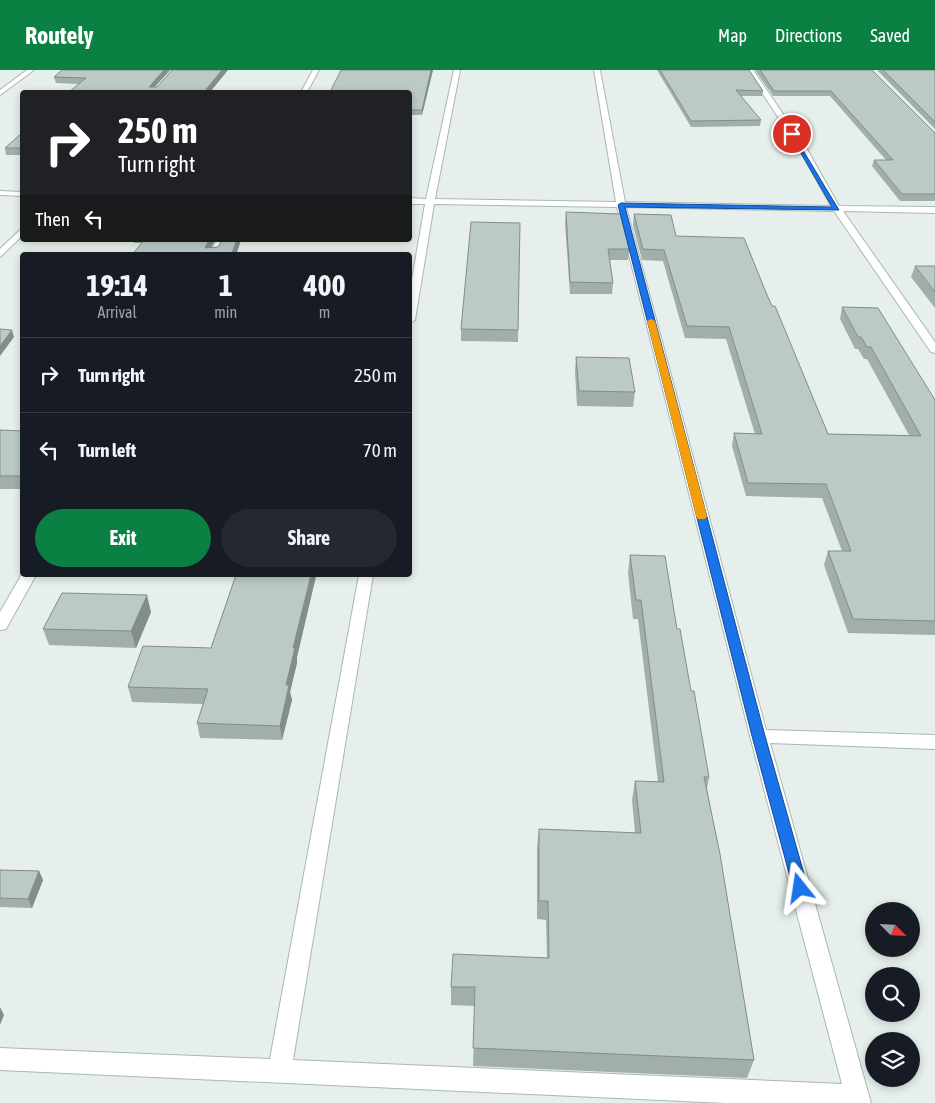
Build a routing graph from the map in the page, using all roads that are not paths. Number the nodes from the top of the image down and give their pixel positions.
1 (31, 70) edge
2 (316, 70) edge
3 (457, 70) edge
4 (597, 70) edge
5 (750, 70) edge
6 (305, 90) edge
7 (0, 93) edge
8 (0, 194) edge
9 (20, 194) edge
10 (412, 202) edge
11 (430, 202) junction
12 (621, 205) junction
13 (837, 209) junction
14 (935, 210) edge
15 (20, 232) edge
16 (0, 254) edge
17 (412, 308) edge
18 (935, 350) edge
19 (28, 577) edge
20 (366, 577) edge
21 (0, 625) edge
22 (758, 736) junction
23 (935, 742) edge
24 (0, 1059) edge
25 (280, 1071) junction
26 (859, 1100) edge

1 - 7 street
2 - 6 street
3 - 11 street
4 - 12 street
5 - 13 street
8 - 9 street
10 - 11 street
11 - 12 street
11 - 17 street
12 - 13 street
12 - 22 street
13 - 14 street
13 - 18 street
15 - 16 street
19 - 21 street
20 - 25 street
22 - 23 street
22 - 26 street
24 - 25 street
25 - 26 street

